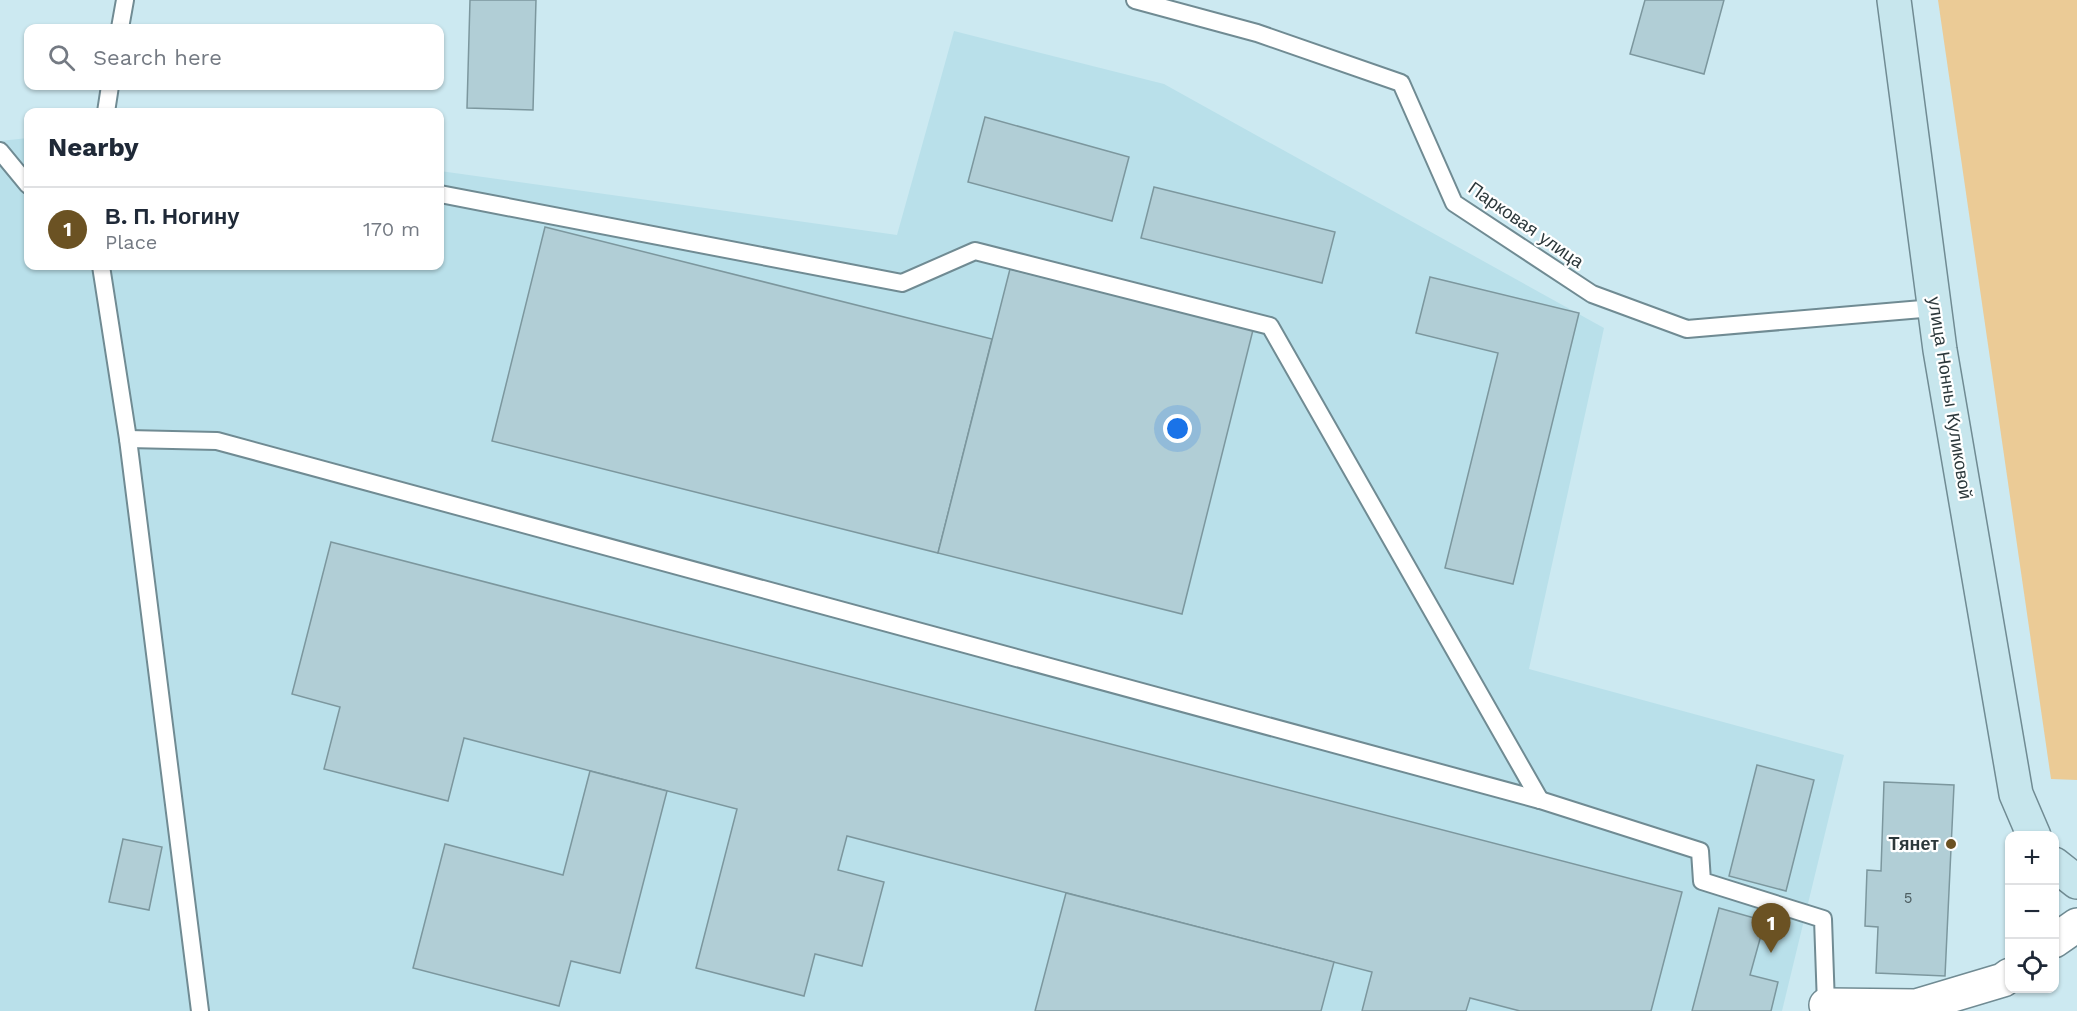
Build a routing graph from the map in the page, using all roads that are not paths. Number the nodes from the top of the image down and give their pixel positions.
1 (125, 0) edge
2 (1135, 0) edge
3 (1894, 0) edge
4 (121, 24) edge
5 (109, 90) edge
6 (107, 108) edge
7 (0, 151) edge
8 (24, 180) edge
9 (444, 195) edge
10 (101, 270) edge
11 (1935, 308) junction
12 (128, 439) junction
13 (1540, 800) junction
14 (2032, 831) edge
15 (2059, 867) edge
16 (2077, 882) edge
17 (2077, 925) edge
18 (2058, 939) edge
19 (2005, 979) edge
20 (1824, 1008) edge
21 (200, 1011) edge

1 - 4 lane
2 - 11 lane, Парковая улица
3 - 11 street, улица Нонны Куликовой
5 - 6 lane
7 - 8 lane
9 - 13 lane
10 - 12 lane
11 - 14 street, улица Нонны Куликовой
12 - 13 lane
12 - 21 lane
13 - 20 lane
15 - 16 street
17 - 18 street
19 - 20 street

